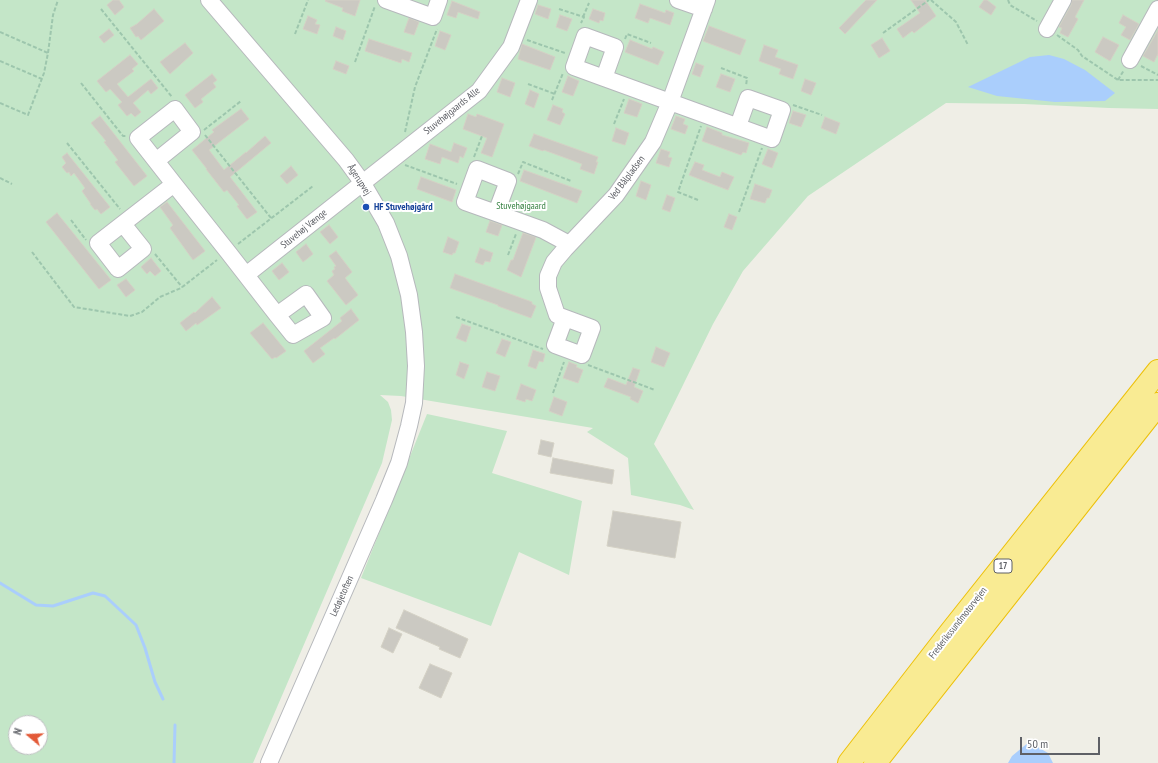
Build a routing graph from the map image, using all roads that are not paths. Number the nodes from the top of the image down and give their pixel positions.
1 (209, 0) edge
2 (386, 0) edge
3 (440, 0) edge
4 (529, 0) edge
5 (678, 0) edge
6 (1063, 0) edge
7 (404, 3) edge
8 (705, 5) edge
9 (1158, 9) edge
10 (1047, 29) road end
11 (1130, 60) road end
12 (604, 78) junction
13 (670, 102) junction
14 (738, 126) junction
15 (156, 161) junction
16 (362, 182) junction
17 (174, 184) junction
18 (496, 213) junction
19 (126, 222) junction
20 (569, 244) junction
21 (246, 275) junction
22 (277, 315) dead end
23 (565, 318) junction
24 (1158, 371) edge
25 (1158, 404) edge
26 (409, 426) joint
27 (269, 763) edge
28 (849, 763) edge
29 (875, 763) edge

1 - 16 street, Ågerupvej
2 - 7 street
3 - 7 street
4 - 16 street, Stuvehøjgaards Alle
5 - 8 street
6 - 10 street
8 - 13 street, Ved Bålpladsen
9 - 11 street
12 - 12 street
12 - 13 street
13 - 14 street
13 - 20 street, Ved Bålpladsen
14 - 14 street
15 - 15 street
15 - 17 street
16 - 21 street, Stuvehøj Vænge
16 - 26 street, Ågerupvej
17 - 19 street
17 - 21 street
18 - 18 street
18 - 20 street
19 - 19 street
20 - 23 street, Ved Bålpladsen
21 - 22 street
23 - 23 street, Ved Bålpladsen
24 - 28 highway, Frederikssundmotorvejen / 17
25 - 29 highway, 17
26 - 27 street, Ledøjetoften

